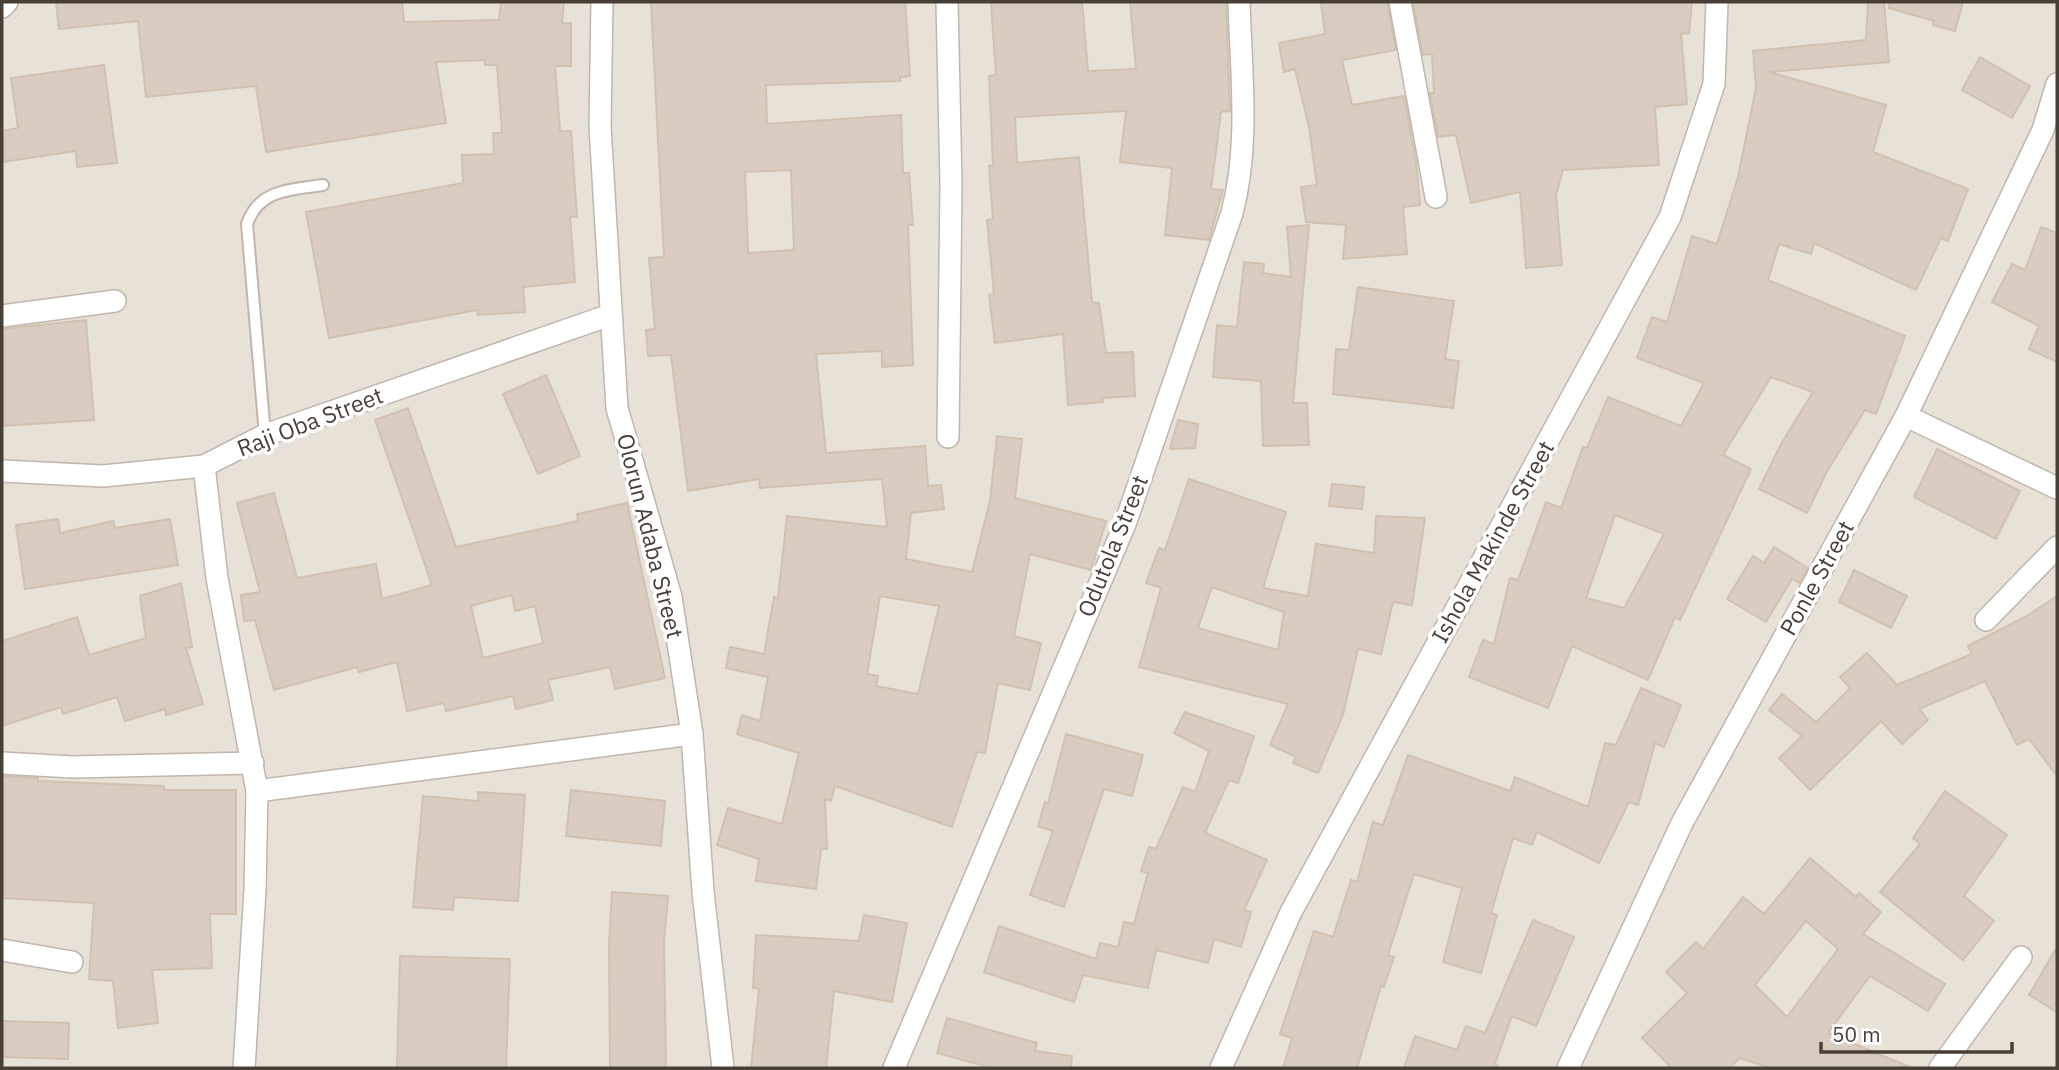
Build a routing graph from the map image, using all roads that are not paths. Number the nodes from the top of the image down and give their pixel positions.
1 (7, 2) edge
2 (602, 2) edge
3 (947, 2) edge
4 (1239, 2) edge
5 (1400, 2) edge
6 (1717, 2) edge
7 (2, 8) edge
8 (2057, 84) edge
9 (2050, 134) edge
10 (323, 185) dead end
11 (1436, 197) dead end
12 (115, 301) dead end
13 (610, 315) junction
14 (2, 316) edge
15 (1906, 416) junction
16 (265, 435) junction
17 (948, 436) dead end
18 (204, 466) junction
19 (2, 471) edge
20 (2057, 488) edge
21 (2057, 547) edge
22 (1986, 620) dead end
23 (692, 734) junction
24 (253, 763) junction
25 (2, 764) edge
26 (257, 790) junction
27 (2, 950) edge
28 (2021, 957) dead end
29 (72, 962) dead end
30 (244, 1068) edge
31 (723, 1068) edge
32 (894, 1068) edge
33 (1222, 1068) edge
34 (1568, 1068) edge
35 (1940, 1068) edge

1 - 7 street
2 - 13 street, Olorun Adaba Street
3 - 17 street
4 - 32 street, Odutola Street
5 - 11 street
6 - 33 street, Ishola Makinde Street
8 - 9 street, Ponle Street
9 - 15 street, Ponle Street
10 - 16 lane
12 - 14 street
13 - 16 street, Raji Oba Street
13 - 23 street, Olorun Adaba Street
15 - 20 street
15 - 34 street, Ponle Street
16 - 18 street, Raji Oba Street
18 - 19 street, Raji Oba Street
18 - 24 street
21 - 22 street
23 - 26 street
23 - 31 street, Olorun Adaba Street
24 - 25 street
24 - 26 street
26 - 30 street
27 - 29 street
28 - 35 street

